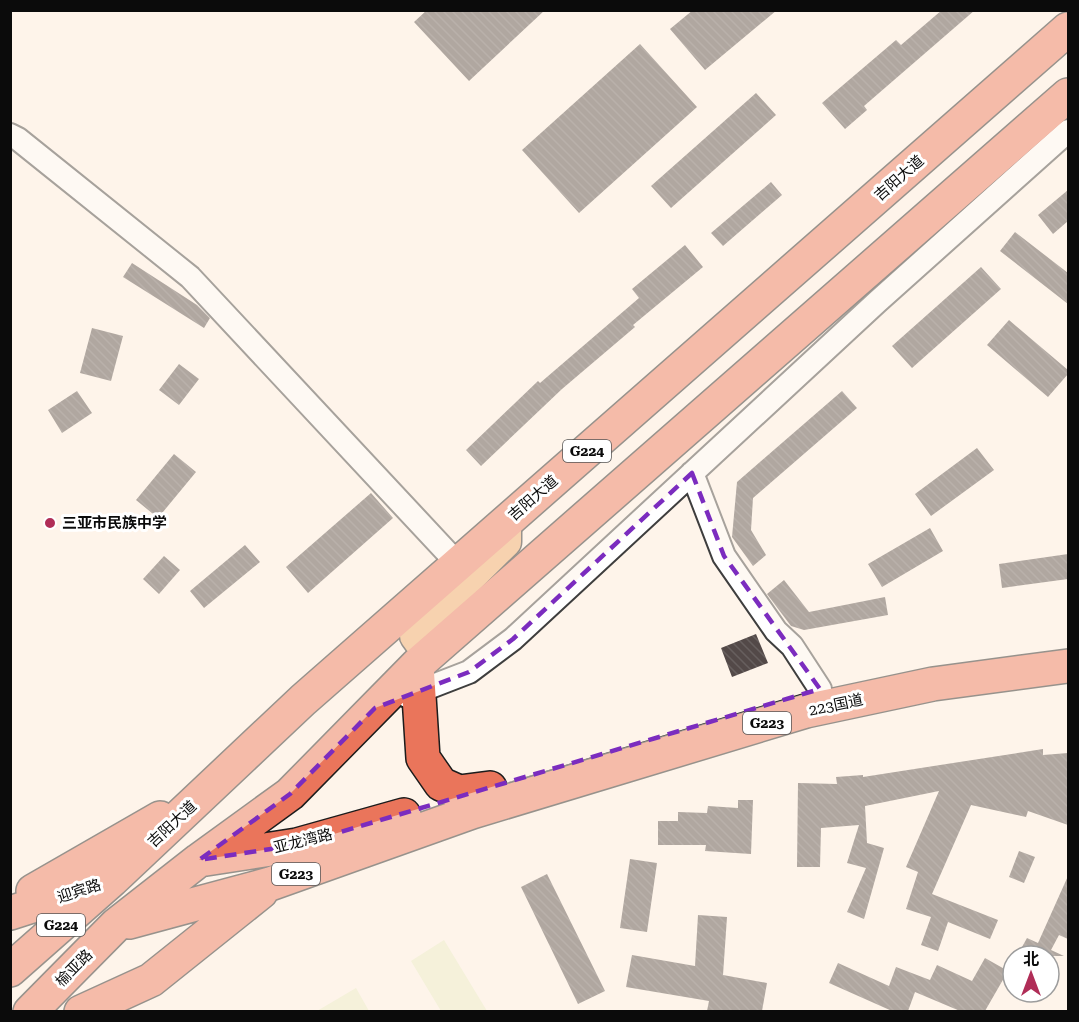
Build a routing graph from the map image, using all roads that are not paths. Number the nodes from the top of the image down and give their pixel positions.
1 (1068, 29) edge
2 (1068, 95) edge
3 (1068, 131) edge
4 (10, 135) edge
5 (692, 473) junction
6 (506, 522) junction
7 (458, 564) junction
8 (1068, 647) edge
9 (1068, 666) edge
10 (424, 668) junction
11 (820, 689) junction
12 (206, 792) junction
13 (481, 800) junction
14 (199, 860) junction
15 (112, 880) junction
16 (270, 884) junction
17 (10, 903) edge
18 (10, 913) edge
19 (116, 925) junction
20 (17, 961) edge
21 (30, 1011) edge
22 (81, 1011) edge

1 - 6 highway, 吉阳大道 / G224
2 - 10 highway, G224
3 - 5 street
4 - 7 street
5 - 10 street
5 - 11 street
6 - 7 highway, 吉阳大道 / G224
6 - 10 main road
7 - 12 highway, 吉阳大道 / G224
8 - 11 highway, 223国道 / G223
9 - 13 highway, 223国道 / G223
10 - 13 highway
10 - 14 highway, G224
11 - 13 highway, 223国道 / G223
12 - 15 highway, 吉阳大道 / G224
12 - 17 highway
13 - 14 highway, 亚龙湾路 / G223
13 - 16 highway, 亚龙湾路 / G223
14 - 15 highway, 亚龙湾路 / G223
14 - 19 highway, G224
15 - 18 highway, 迎宾路 / G223
15 - 20 highway, G224
16 - 19 highway, 亚龙湾路 / G223
16 - 22 highway
19 - 20 highway, G223
19 - 21 highway, 榆亚路 / G224

